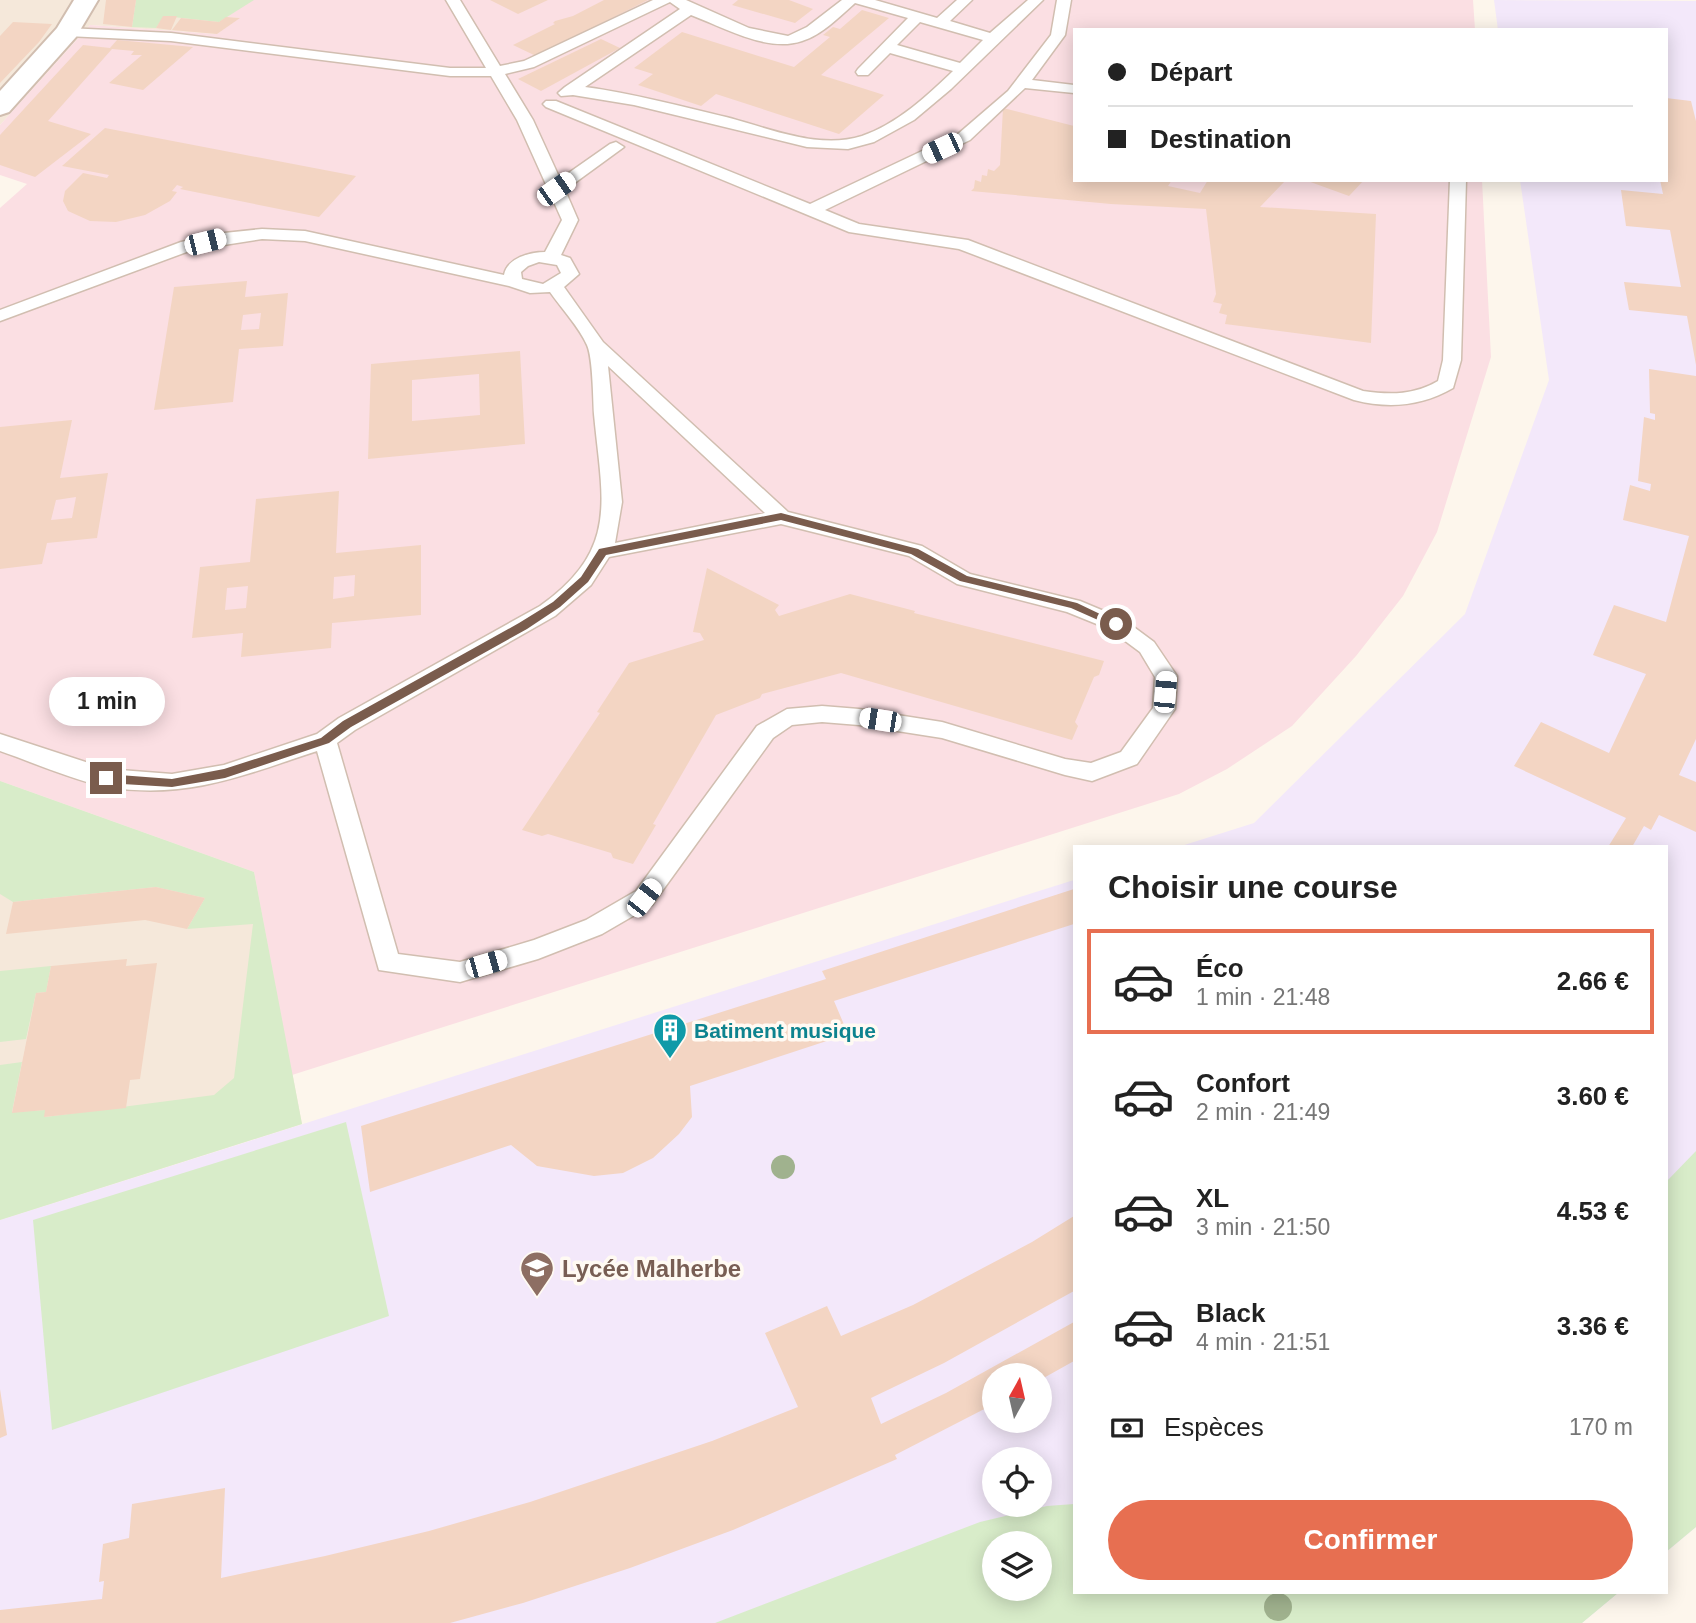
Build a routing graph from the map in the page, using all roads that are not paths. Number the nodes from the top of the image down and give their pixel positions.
1 (86, 0) edge
2 (453, 0) edge
3 (664, 0) edge
4 (676, 0) edge
5 (851, 0) edge
6 (859, 0) edge
7 (965, 0) edge
8 (1036, 0) edge
9 (1064, 0) edge
10 (690, 9) junction
11 (917, 17) junction
12 (939, 23) junction
13 (67, 32) junction
14 (993, 38) junction
15 (887, 47) junction
16 (963, 69) junction
17 (496, 72) junction
18 (863, 72) dead end
19 (1022, 83) junction
20 (1073, 89) edge
21 (570, 90) junction
22 (551, 104) junction
23 (0, 107) edge
24 (525, 120) junction
25 (616, 147) dead end
26 (1458, 182) edge
27 (556, 189) junction
28 (811, 210) junction
29 (551, 257) junction
30 (514, 282) junction
31 (555, 288) junction
32 (0, 316) edge
33 (597, 346) junction
34 (781, 517) junction
35 (603, 552) junction
36 (325, 740) junction
37 (0, 742) edge

1 - 13 street
2 - 17 lane
3 - 17 lane
4 - 10 lane
5 - 10 lane
6 - 11 lane
7 - 12 lane
8 - 14 lane
9 - 19 lane
10 - 21 lane
11 - 12 lane
11 - 15 lane
12 - 14 lane
13 - 17 lane
13 - 23 street
14 - 16 lane
15 - 16 lane
15 - 18 lane
16 - 21 lane
17 - 24 lane
19 - 20 lane
19 - 28 lane
21 - 22 lane
22 - 24 lane
22 - 28 lane
24 - 27 lane
25 - 27 lane
26 - 28 lane
27 - 29 lane
29 - 30 lane
29 - 31 lane
30 - 31 lane
30 - 32 lane
31 - 33 lane
33 - 34 lane
33 - 35 lane
34 - 35 lane
34 - 36 lane
35 - 36 lane
36 - 37 lane

